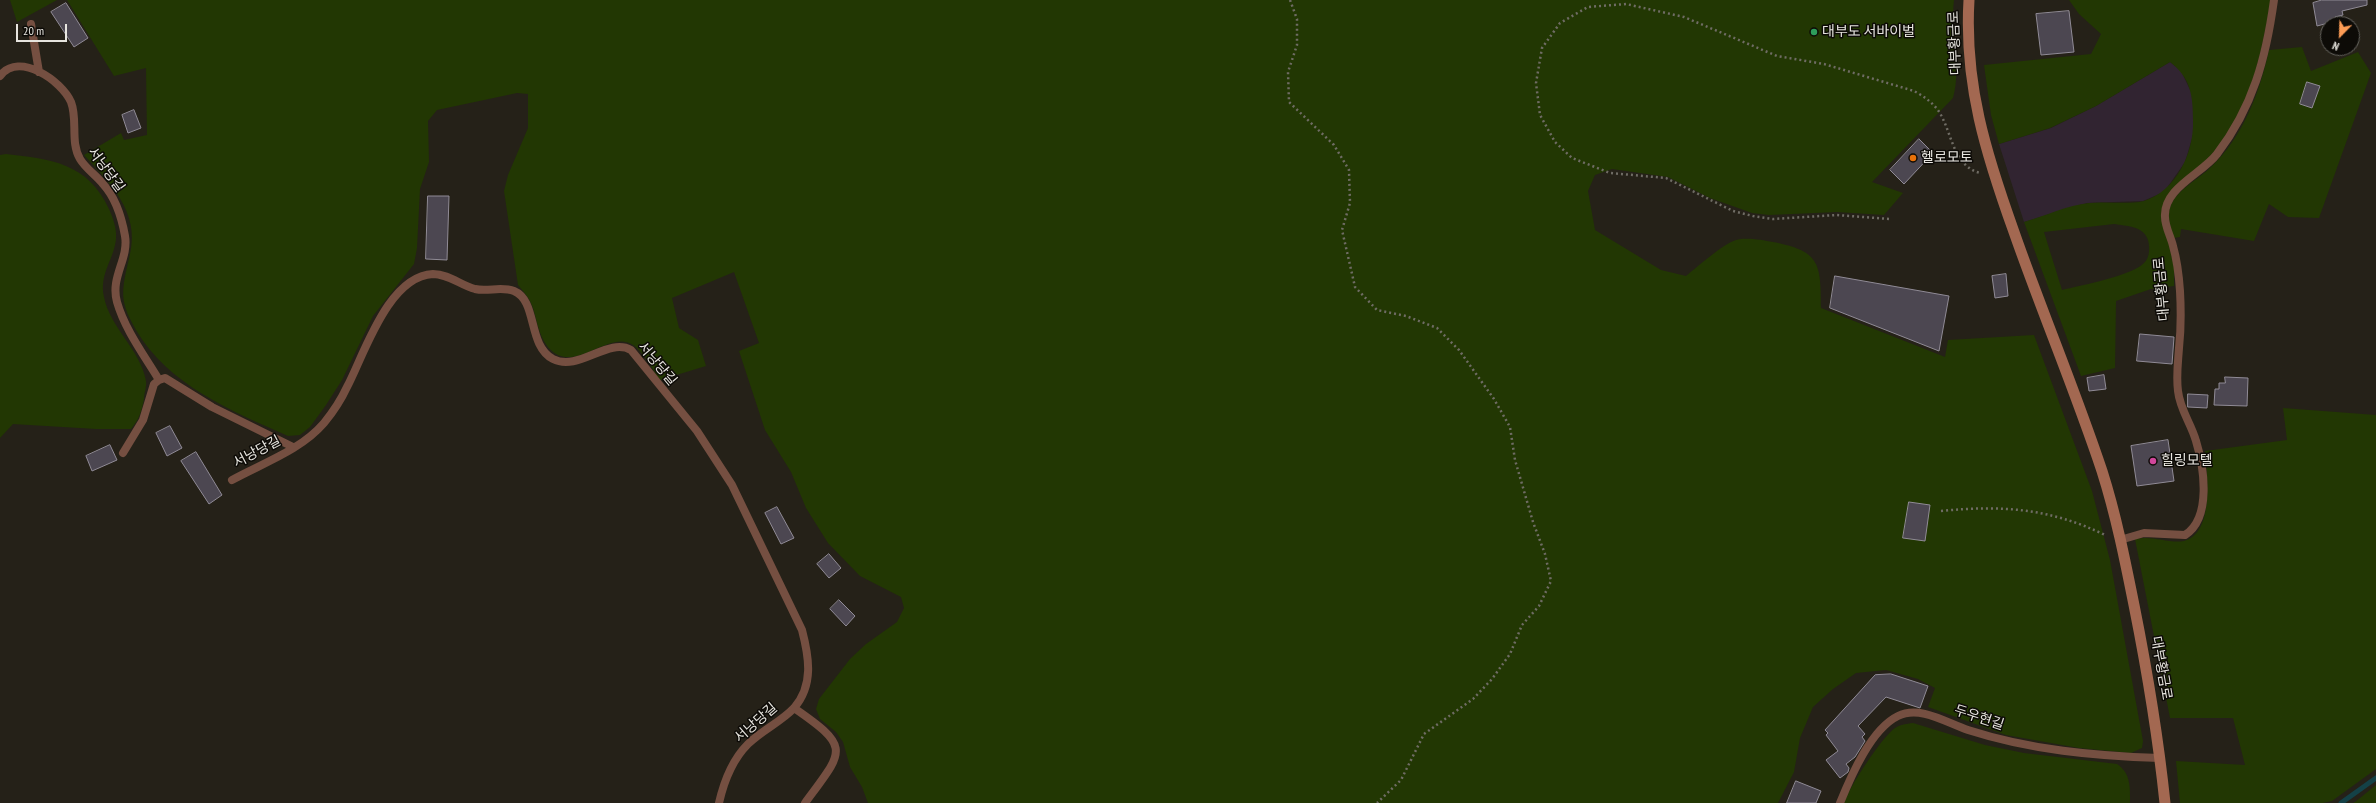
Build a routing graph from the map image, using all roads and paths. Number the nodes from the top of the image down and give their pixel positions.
1 (1290, 0) edge
2 (1969, 0) edge
3 (2274, 0) edge
4 (30, 24) dead end
5 (39, 72) junction
6 (0, 76) edge
7 (1982, 173) dead end
8 (1889, 219) dead end
9 (159, 380) junction
10 (293, 447) junction
11 (123, 453) dead end
12 (232, 480) dead end
13 (1940, 511) dead end
14 (2108, 536) dead end
15 (2120, 540) junction
16 (794, 708) junction
17 (2160, 758) junction
18 (719, 803) edge
19 (805, 803) edge
20 (1377, 803) edge
21 (1840, 803) edge
22 (2165, 803) edge

1 - 20 path
2 - 15 main road, 대부황금로
3 - 15 lane, 대부황금로
4 - 5 lane
5 - 6 lane, 서낭당길
5 - 9 lane, 서낭당길
7 - 8 path
9 - 10 lane, 서낭당길
9 - 11 lane
10 - 12 lane, 서낭당길
10 - 16 lane, 서낭당길
13 - 14 path
15 - 17 main road, 대부황금로
16 - 18 lane, 서낭당길
16 - 19 lane, 서낭당길
17 - 21 lane, 두우현길
17 - 22 main road, 대부황금로

